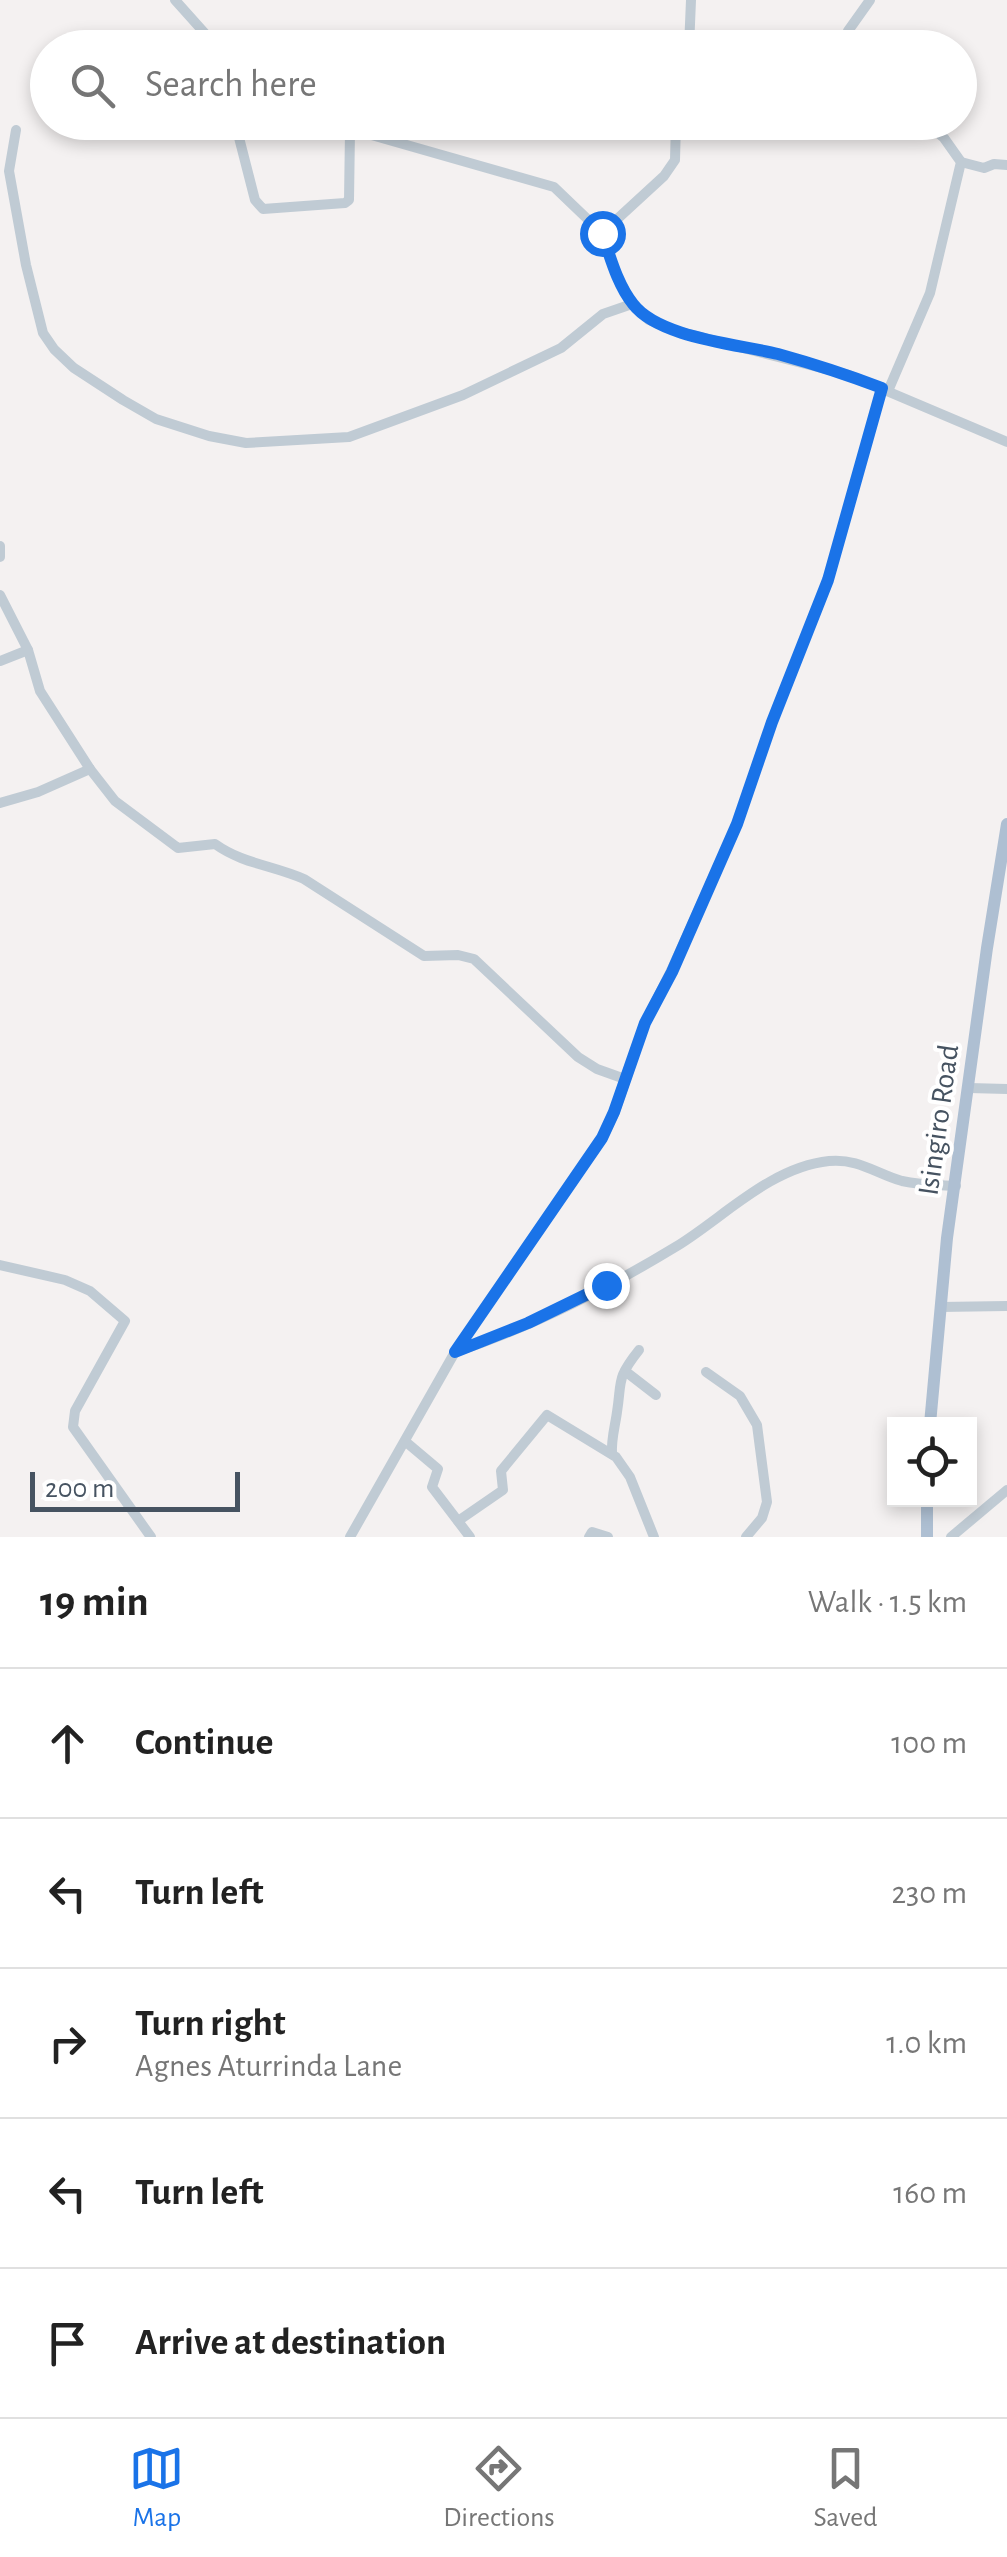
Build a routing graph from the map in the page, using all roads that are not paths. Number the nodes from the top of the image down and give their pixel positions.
1 (176, 0) edge
2 (691, 0) edge
3 (870, 0) edge
4 (202, 30) edge
5 (690, 30) edge
6 (849, 30) edge
7 (16, 130) dead end
8 (239, 140) edge
9 (350, 140) edge
10 (383, 140) edge
11 (676, 140) edge
12 (945, 140) edge
13 (961, 162) junction
14 (1007, 165) edge
15 (602, 233) junction
16 (632, 304) junction
17 (885, 390) junction
18 (1007, 442) edge
19 (0, 546) edge
20 (0, 557) edge
21 (0, 595) edge
22 (28, 650) junction
23 (0, 661) edge
24 (90, 770) junction
25 (0, 802) edge
26 (1007, 824) edge
27 (625, 1079) junction
28 (969, 1088) junction
29 (1007, 1088) edge
30 (956, 1186) junction
31 (0, 1265) edge
32 (1007, 1306) edge
33 (940, 1307) junction
34 (639, 1350) dead end
35 (455, 1352) junction
36 (624, 1372) junction
37 (706, 1372) dead end
38 (656, 1395) dead end
39 (931, 1417) edge
40 (406, 1442) junction
41 (612, 1454) junction
42 (1007, 1490) edge
43 (927, 1507) edge
44 (458, 1521) junction
45 (151, 1537) edge
46 (350, 1537) edge
47 (470, 1537) edge
48 (589, 1537) edge
49 (608, 1537) edge
50 (654, 1537) edge
51 (746, 1537) edge
52 (927, 1537) edge
53 (951, 1537) edge

1 - 4 street
2 - 5 street
3 - 6 street
7 - 16 street
8 - 9 street
10 - 15 street
11 - 15 street
12 - 13 street
13 - 14 street
13 - 17 street
15 - 16 street
16 - 17 street
17 - 18 street
17 - 27 street
19 - 20 street
21 - 22 street
22 - 23 street
22 - 24 street
24 - 25 street
24 - 27 street
26 - 28 main road, Isingiro Road
27 - 35 street
28 - 29 street
28 - 30 main road, Isingiro Road
30 - 33 main road, Isingiro Road
30 - 35 street
31 - 45 street
32 - 33 street
33 - 39 main road, Isingiro Road
34 - 36 street
35 - 40 street
36 - 38 street
36 - 41 street
37 - 51 street
40 - 44 street
40 - 46 street
41 - 44 street
41 - 50 street
42 - 53 street
43 - 52 main road
44 - 47 street
48 - 49 street

